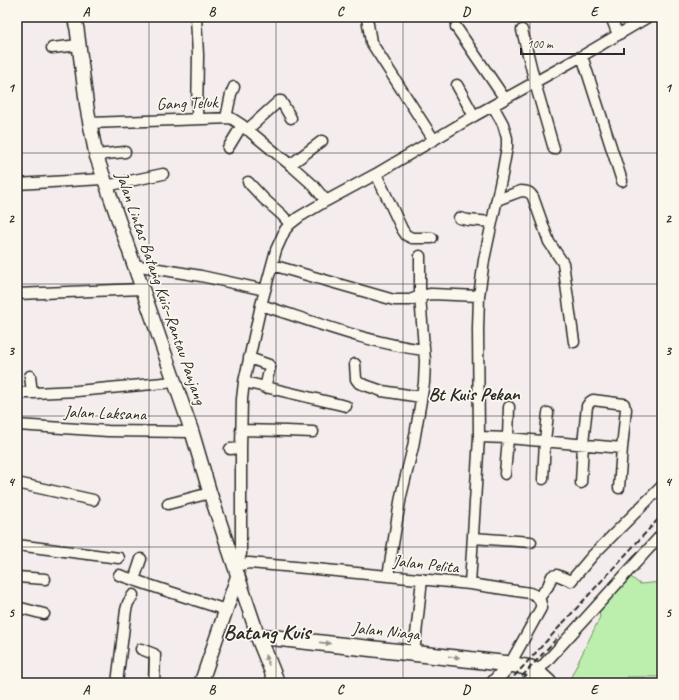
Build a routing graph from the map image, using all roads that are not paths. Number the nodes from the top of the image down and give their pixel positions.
1 (74, 17) edge
2 (196, 17) edge
3 (367, 17) edge
4 (611, 17) edge
5 (648, 17) edge
6 (456, 27) dead end
7 (522, 30) dead end
8 (618, 35) junction
9 (79, 46) junction
10 (52, 48) dead end
11 (582, 56) junction
12 (535, 83) junction
13 (457, 85) dead end
14 (234, 87) dead end
15 (505, 99) junction
16 (493, 106) junction
17 (474, 116) junction
18 (226, 118) junction
19 (291, 118) dead end
20 (197, 119) junction
21 (90, 123) junction
22 (245, 128) junction
23 (434, 140) junction
24 (322, 141) dead end
25 (228, 148) dead end
26 (554, 149) dead end
27 (125, 152) dead end
28 (96, 155) junction
29 (290, 164) junction
30 (163, 174) dead end
31 (376, 174) junction
32 (622, 181) dead end
33 (248, 182) dead end
34 (105, 183) junction
35 (17, 184) edge
36 (497, 200) junction
37 (326, 201) junction
38 (459, 218) dead end
39 (492, 222) junction
40 (290, 224) junction
41 (432, 238) dead end
42 (420, 256) dead end
43 (134, 265) junction
44 (272, 265) junction
45 (142, 289) junction
46 (265, 290) junction
47 (17, 294) edge
48 (420, 296) junction
49 (479, 296) junction
50 (261, 305) junction
51 (574, 342) dead end
52 (424, 350) junction
53 (249, 358) junction
54 (355, 364) dead end
55 (30, 376) dead end
56 (174, 382) junction
57 (244, 382) junction
58 (265, 388) junction
59 (20, 393) dead end
60 (32, 393) junction
61 (421, 397) junction
62 (346, 406) dead end
63 (509, 407) dead end
64 (548, 413) dead end
65 (17, 425) edge
66 (241, 430) junction
67 (192, 432) junction
68 (313, 432) dead end
69 (479, 437) junction
70 (508, 438) junction
71 (545, 441) junction
72 (583, 444) junction
73 (241, 448) junction
74 (622, 448) junction
75 (230, 449) dead end
76 (505, 474) dead end
77 (543, 479) dead end
78 (17, 483) edge
79 (581, 484) dead end
80 (662, 486) edge
81 (619, 488) dead end
82 (210, 493) junction
83 (93, 500) dead end
84 (168, 504) dead end
85 (662, 534) edge
86 (473, 538) junction
87 (531, 542) dead end
88 (17, 545) edge
89 (119, 558) dead end
90 (141, 559) dead end
91 (236, 571) junction
92 (119, 575) dead end
93 (388, 576) junction
94 (17, 577) edge
95 (45, 579) dead end
96 (422, 579) junction
97 (134, 580) junction
98 (470, 584) junction
99 (133, 595) dead end
100 (539, 598) junction
101 (17, 607) edge
102 (226, 610) junction
103 (44, 614) dead end
104 (258, 636) junction
105 (141, 649) dead end
106 (414, 653) junction
107 (510, 664) junction
108 (532, 678) edge
109 (117, 683) edge
110 (154, 683) edge
111 (201, 683) edge
112 (277, 683) edge
113 (493, 683) edge
114 (549, 683) edge

1 - 9 main road, Jalan Lintas Batang Kuis–Rantau Panjang
2 - 20 street
3 - 23 street
4 - 8 street
5 - 8 street
6 - 15 street
7 - 12 street
8 - 11 street
9 - 10 street
9 - 21 main road, Jalan Lintas Batang Kuis–Rantau Panjang
11 - 12 street
11 - 32 street
12 - 15 street
12 - 26 street
13 - 17 street
14 - 18 street
15 - 16 street
16 - 17 street
16 - 36 street
17 - 23 street
18 - 20 street, Gang Teluk
18 - 22 street, Gang Teluk
19 - 22 street
20 - 21 street, Gang Teluk
21 - 28 main road, Jalan Lintas Batang Kuis–Rantau Panjang
22 - 25 street
22 - 29 street, Gang Teluk
23 - 31 street
24 - 29 street
27 - 28 street
28 - 34 main road, Jalan Lintas Batang Kuis–Rantau Panjang
29 - 37 street, Gang Teluk
30 - 34 street
31 - 37 street
31 - 41 street
33 - 40 street
34 - 35 street
34 - 43 main road, Jalan Lintas Batang Kuis–Rantau Panjang
36 - 39 street
36 - 51 street
37 - 40 street
38 - 39 street
39 - 49 street
40 - 44 street
42 - 48 street
43 - 45 main road, Jalan Lintas Batang Kuis–Rantau Panjang
43 - 46 street
44 - 46 street
44 - 48 street
45 - 47 street
45 - 56 main road, Jalan Lintas Batang Kuis–Rantau Panjang
46 - 50 street
48 - 49 street
48 - 52 street
49 - 69 street
50 - 52 street
50 - 53 street
52 - 61 street
53 - 57 street
53 - 58 street
54 - 61 street
55 - 60 street
56 - 60 street
56 - 67 main road, Jalan Lintas Batang Kuis–Rantau Panjang
57 - 58 street
57 - 66 street
58 - 62 street
59 - 60 street
61 - 93 street
63 - 70 street
64 - 71 street
65 - 67 street, Jalan Laksana
66 - 68 street
66 - 73 street
67 - 82 main road, Jalan Lintas Batang Kuis–Rantau Panjang
69 - 70 street
69 - 86 street
70 - 71 street
70 - 76 street
71 - 72 street
71 - 77 street
72 - 74 street
72 - 74 street
72 - 79 street
73 - 75 street
73 - 91 street
74 - 81 street
78 - 83 street
80 - 100 street
82 - 84 street
82 - 91 main road, Jalan Lintas Batang Kuis–Rantau Panjang
85 - 108 street
86 - 87 street
86 - 98 street
88 - 89 street
90 - 97 street
91 - 93 street, Jalan Pelita
91 - 102 main road
91 - 104 main road, Jalan Lintas Batang Kuis–Rantau Panjang
92 - 97 street
93 - 96 street, Jalan Pelita
94 - 95 street
96 - 98 street, Jalan Pelita
96 - 106 street
97 - 102 street
98 - 100 street, Jalan Pelita
99 - 109 street
100 - 107 street
101 - 103 street
102 - 111 main road
104 -> 106 highway, Jalan Niaga
112 -> 104 highway
105 - 110 street
106 -> 107 highway, Jalan Niaga
107 - 108 highway, Jalan Niaga
107 - 113 main road
108 - 114 highway

